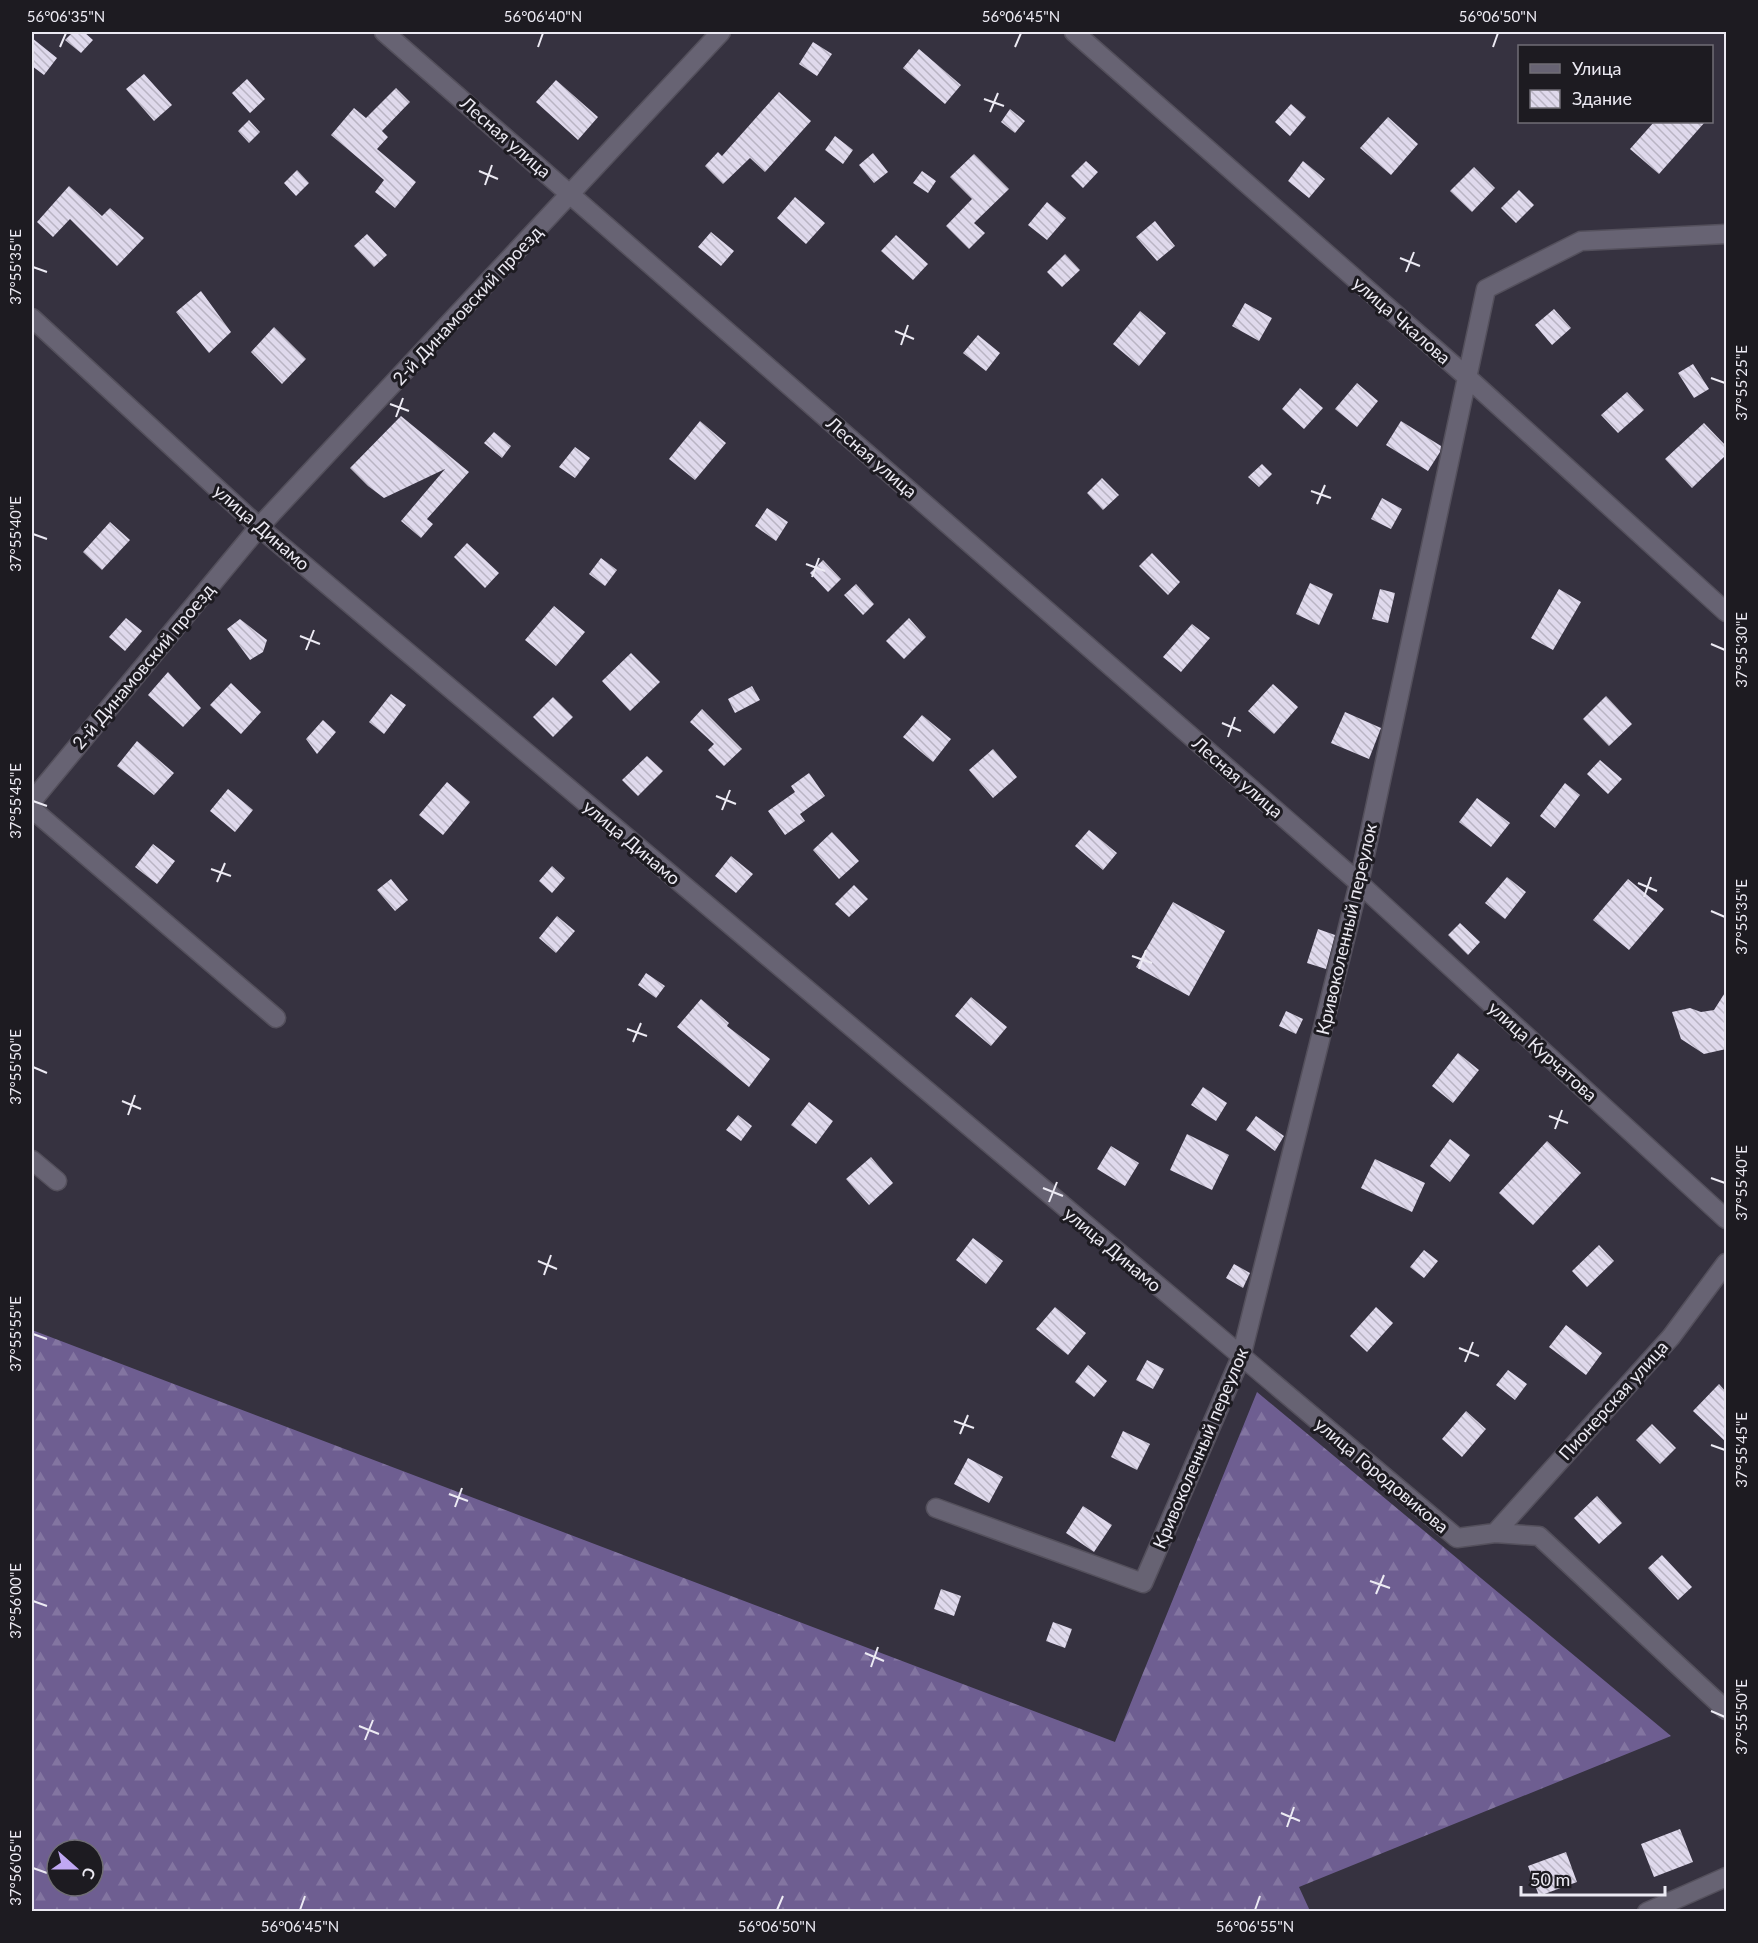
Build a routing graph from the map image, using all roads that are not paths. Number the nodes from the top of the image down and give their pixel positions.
1 (384, 32) edge
2 (721, 32) edge
3 (1074, 32) edge
4 (571, 194) junction
5 (1726, 234) edge
6 (32, 318) edge
7 (1467, 377) junction
8 (259, 526) junction
9 (1726, 612) edge
10 (32, 801) edge
11 (32, 809) edge
12 (1359, 883) junction
13 (276, 1018) dead end
14 (32, 1160) edge
15 (57, 1181) dead end
16 (1726, 1219) edge
17 (1726, 1263) edge
18 (1241, 1357) junction
19 (936, 1508) dead end
20 (1495, 1533) junction
21 (1726, 1710) edge
22 (1726, 1877) edge
23 (1647, 1911) edge

1 - 4 street, Лесная улица
2 - 4 street, 2-й Динамовский проезд
3 - 7 street, улица Чкалова
4 - 8 street, 2-й Динамовский проезд
4 - 12 street, Лесная улица
5 - 7 street, Кривоколенный переулок
6 - 8 street, улица Динамо
7 - 9 street, улица Чкалова
7 - 12 street, Кривоколенный переулок
8 - 10 street, 2-й Динамовский проезд
8 - 18 street, улица Динамо
11 - 13 street
12 - 16 street, улица Курчатова
12 - 18 street, Кривоколенный переулок
14 - 15 street
17 - 20 street, Пионерская улица
18 - 19 street, Кривоколенный переулок
18 - 20 street, улица Городовикова
20 - 21 street, улица Городовикова
22 - 23 street

